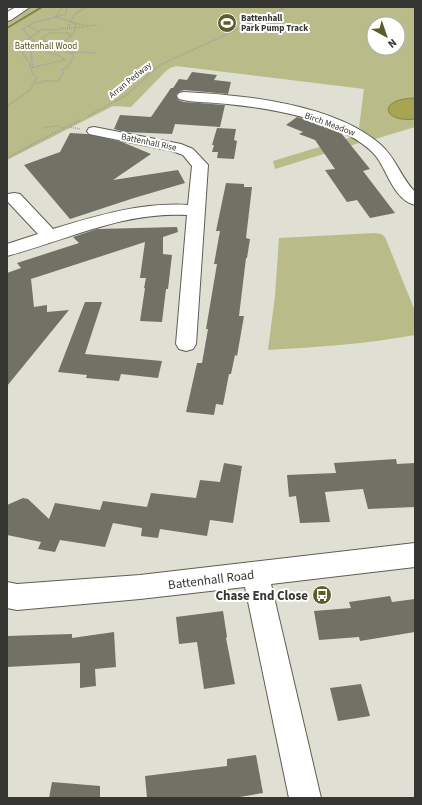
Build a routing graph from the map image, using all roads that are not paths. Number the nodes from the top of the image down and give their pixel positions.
1 (24, 7) edge
2 (7, 18) edge
3 (184, 96) dead end
4 (94, 132) dead end
5 (16, 197) edge
6 (415, 200) edge
7 (196, 211) junction
8 (49, 236) junction
9 (7, 250) edge
10 (186, 344) dead end
11 (415, 555) edge
12 (255, 573) junction
13 (7, 595) edge
14 (305, 798) edge

1 - 2 street
3 - 6 street, Birch Meadow
4 - 7 street, Battenhall Rise
5 - 8 street
7 - 8 street
7 - 10 street, Battenhall Rise
8 - 9 street
11 - 12 street, Battenhall Road
12 - 13 street, Battenhall Road
12 - 14 street

